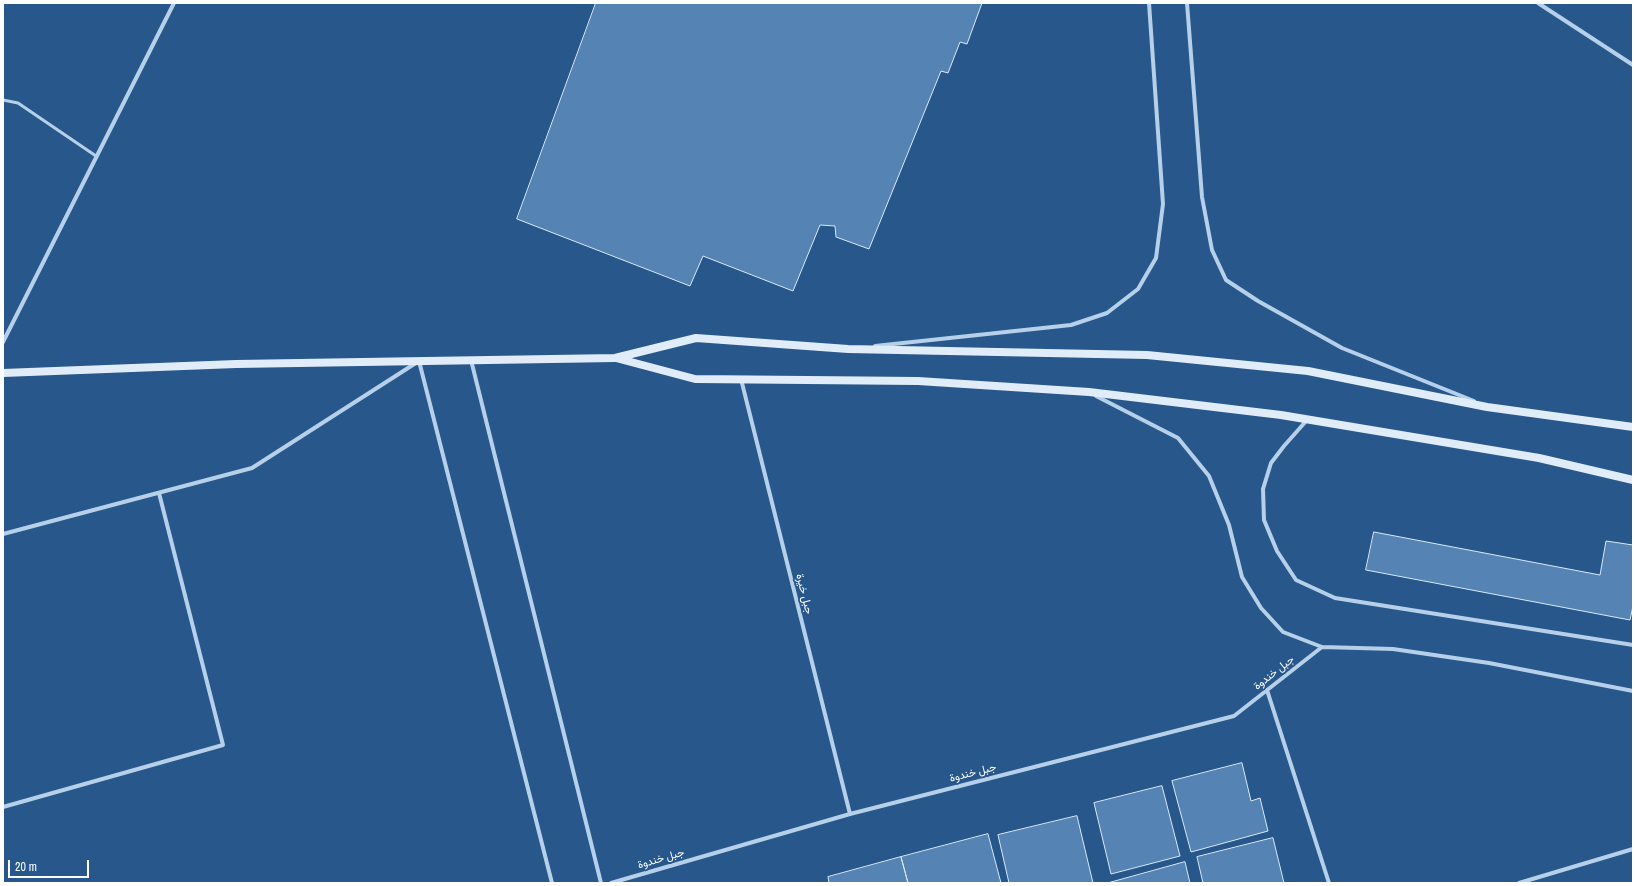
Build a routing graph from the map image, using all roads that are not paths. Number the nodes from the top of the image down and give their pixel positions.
1 (174, 3) edge
2 (1149, 3) edge
3 (1187, 3) edge
4 (1538, 3) edge
5 (1633, 65) edge
6 (3, 100) edge
7 (96, 156) junction
8 (3, 342) edge
9 (848, 349) junction
10 (615, 358) junction
11 (471, 360) junction
12 (419, 361) junction
13 (3, 373) edge
14 (741, 379) junction
15 (1089, 392) junction
16 (1487, 407) junction
17 (1307, 420) junction
18 (1633, 427) edge
19 (1633, 480) edge
20 (159, 493) junction
21 (3, 534) edge
22 (1633, 645) edge
23 (1322, 647) junction
24 (1267, 690) junction
25 (1633, 691) edge
26 (3, 807) edge
27 (850, 814) junction
28 (1633, 849) edge
29 (552, 883) edge
30 (601, 883) edge
31 (611, 883) edge
32 (1329, 883) edge
33 (1519, 883) edge

1 - 7 street
2 - 9 street
3 - 16 street
4 - 5 street
6 - 7 lane
7 - 8 street
9 - 10 main road
9 - 16 main road
10 - 11 main road
10 - 14 main road
11 - 12 main road
11 - 30 street
12 - 13 main road
12 - 20 street
12 - 29 street
14 - 15 main road
14 - 27 street, جبل خيرة
15 - 17 main road
15 - 23 street
16 - 18 main road
17 - 19 main road
17 - 22 street
20 - 21 street
20 - 26 street
23 - 24 street, جبل خندوة
23 - 25 street
24 - 27 street, جبل خندوة
24 - 32 street
27 - 31 street, جبل خندوة
28 - 33 street

